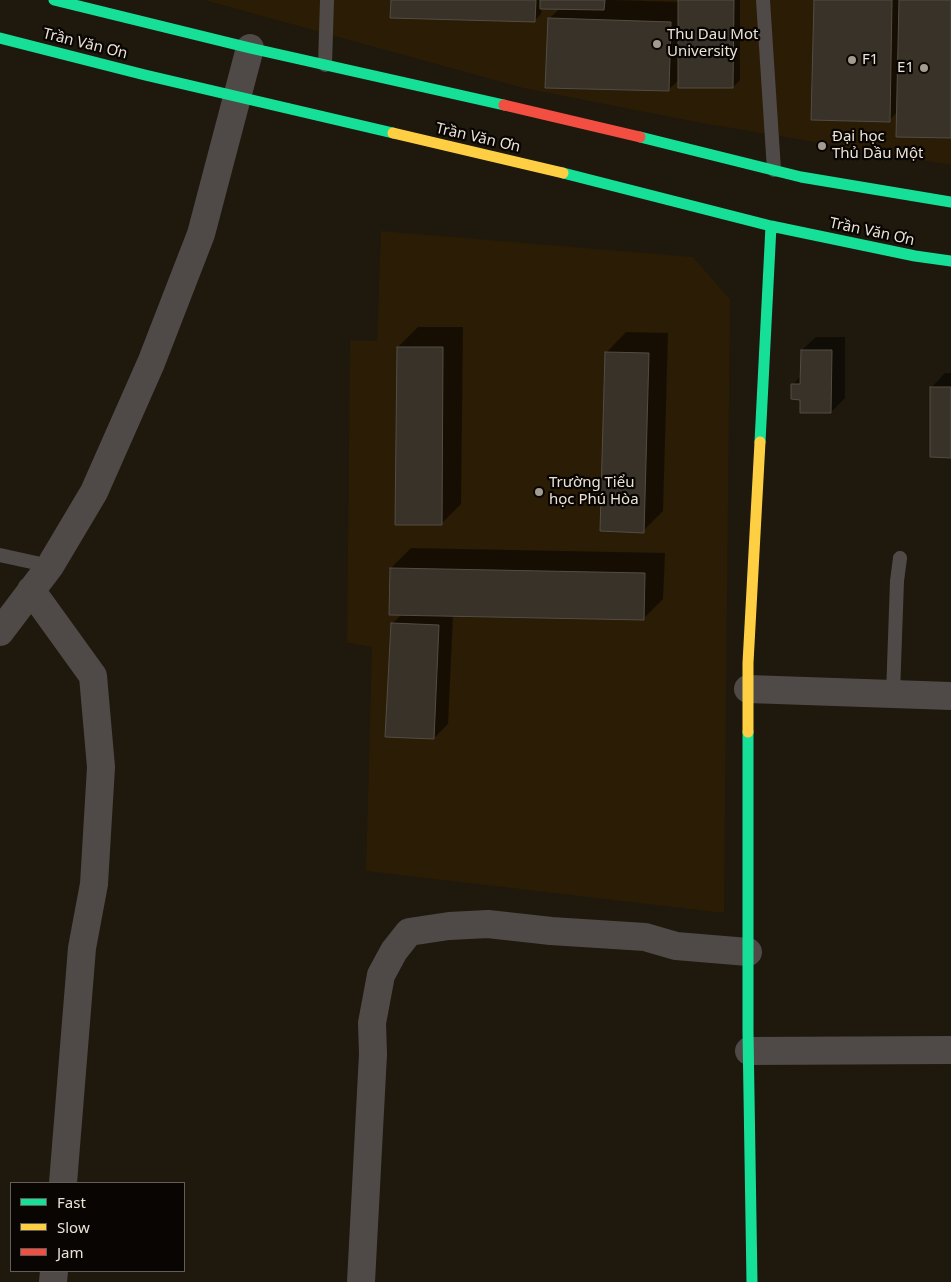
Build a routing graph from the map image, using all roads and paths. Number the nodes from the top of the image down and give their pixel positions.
1 (54, 0) edge
2 (327, 0) edge
3 (763, 0) edge
4 (0, 38) edge
5 (250, 48) junction
6 (325, 65) junction
7 (238, 96) junction
8 (774, 170) junction
9 (951, 202) edge
10 (771, 226) junction
11 (951, 261) edge
12 (0, 555) edge
13 (900, 558) dead end
14 (50, 566) junction
15 (31, 590) junction
16 (0, 632) edge
17 (748, 689) junction
18 (893, 694) junction
19 (951, 696) edge
20 (748, 952) junction
21 (951, 1050) edge
22 (748, 1051) junction
23 (63, 1182) edge
24 (361, 1282) edge
25 (752, 1282) edge

1 - 5 street
2 - 6 lane
3 - 8 lane
4 - 7 street, Trần Văn Ơn
5 - 6 street
5 - 7 street
6 - 8 street
7 - 10 street, Trần Văn Ơn
7 - 14 street
8 - 9 street
10 - 11 street, Trần Văn Ơn
10 - 17 street
12 - 14 lane
13 - 18 lane
14 - 15 street
15 - 16 street
15 - 23 street
17 - 18 street
17 - 20 street
18 - 19 street
20 - 22 street
20 - 24 street
21 - 22 street
22 - 25 street

